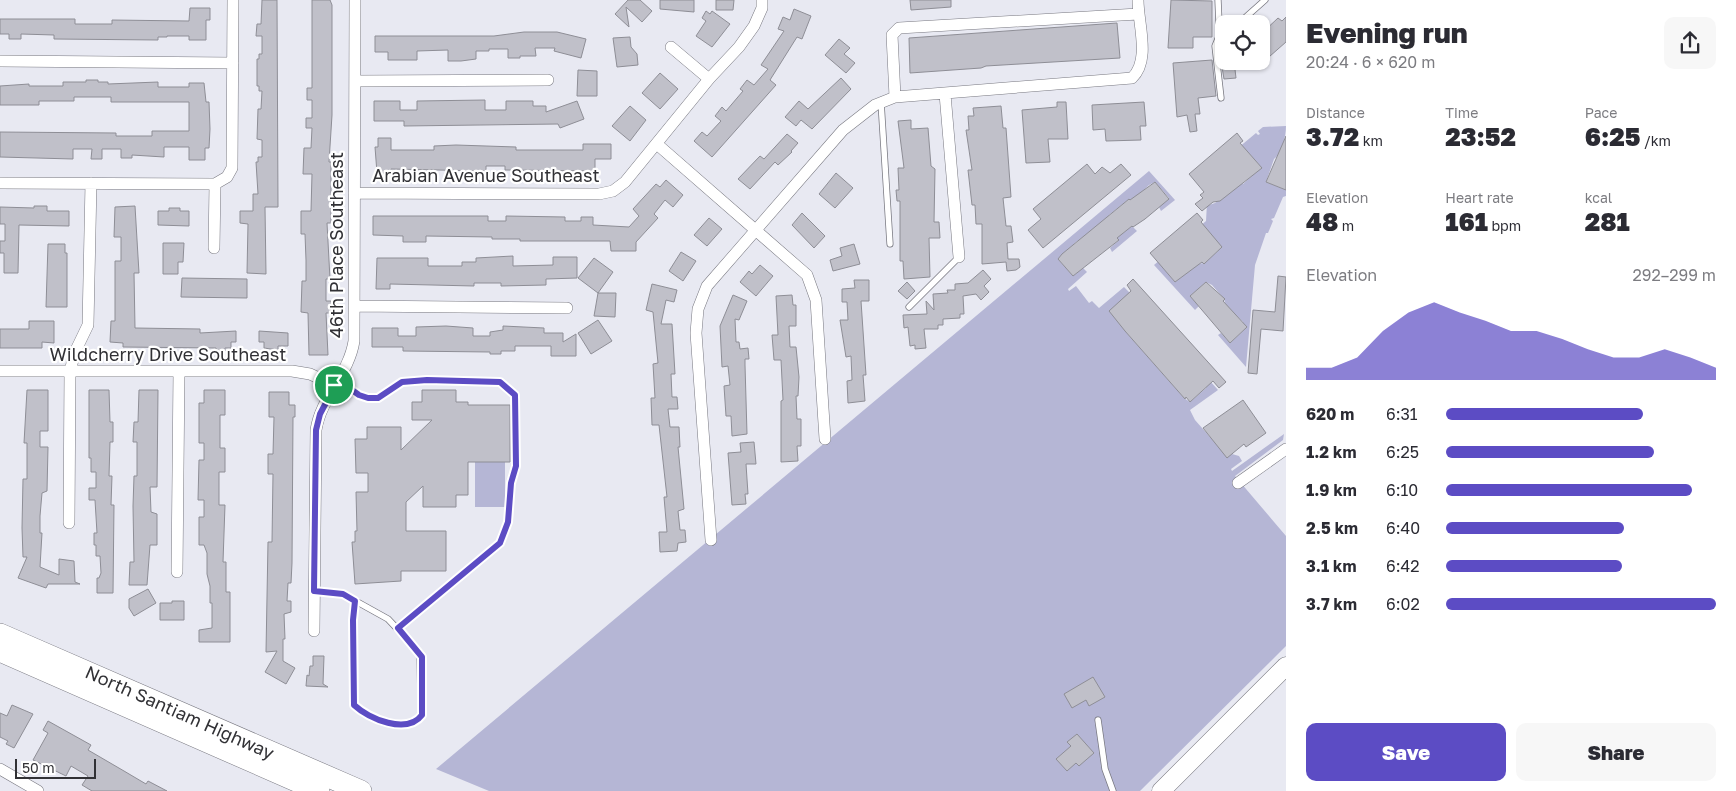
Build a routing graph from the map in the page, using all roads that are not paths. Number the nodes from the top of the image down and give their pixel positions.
1 (233, 0) edge
2 (355, 0) edge
3 (762, 0) edge
4 (1138, 0) edge
5 (1218, 0) edge
6 (1266, 0) edge
7 (1138, 14) junction
8 (1221, 15) edge
9 (1248, 15) edge
10 (670, 47) dead end
11 (0, 61) edge
12 (233, 63) junction
13 (1218, 70) edge
14 (548, 80) dead end
15 (709, 80) junction
16 (355, 81) junction
17 (945, 94) junction
18 (895, 98) junction
19 (1221, 98) dead end
20 (881, 102) junction
21 (658, 145) junction
22 (0, 183) edge
23 (90, 183) junction
24 (215, 184) junction
25 (354, 194) junction
26 (756, 229) junction
27 (890, 244) dead end
28 (214, 248) dead end
29 (959, 257) joint
30 (354, 306) junction
31 (909, 307) dead end
32 (566, 308) dead end
33 (0, 371) edge
34 (70, 371) junction
35 (180, 371) junction
36 (336, 383) junction
37 (825, 439) dead end
38 (1286, 449) edge
39 (1238, 483) dead end
40 (69, 523) dead end
41 (711, 540) dead end
42 (177, 572) dead end
43 (314, 591) junction
44 (355, 601) junction
45 (398, 628) junction
46 (314, 631) dead end
47 (0, 634) edge
48 (0, 651) edge
49 (1286, 666) edge
50 (1098, 720) dead end
51 (0, 769) edge
52 (38, 791) edge
53 (318, 791) edge
54 (361, 791) edge
55 (1113, 791) edge
56 (1161, 791) edge

1 - 12 street
2 - 16 street, 46th Place Southeast
3 - 15 street, Arabian Avenue Southeast
4 - 7 street
5 - 8 lane
6 - 9 lane
7 - 17 street
7 - 18 street
10 - 15 street
11 - 12 street
12 - 24 street
13 - 19 lane
14 - 16 street
15 - 21 street, Arabian Avenue Southeast
16 - 25 street, 46th Place Southeast
17 - 18 street
17 - 29 street
18 - 20 street
20 - 26 street
20 - 27 lane
21 - 25 street, Arabian Avenue Southeast
21 - 26 street
22 - 23 street
23 - 24 street
23 - 34 street
24 - 28 street
25 - 30 street, 46th Place Southeast
26 - 37 street
26 - 41 street
29 - 31 lane
30 - 32 street
30 - 36 street, 46th Place Southeast
33 - 34 street, Wildcherry Drive Southeast
34 - 35 street, Wildcherry Drive Southeast
34 - 40 street
35 - 36 street, Wildcherry Drive Southeast
35 - 42 street
36 - 43 street, 46th Place Southeast
36 - 45 lane
38 - 39 street
43 - 44 lane
43 - 46 street, 46th Place Southeast
44 - 45 lane
44 - 45 lane
47 - 54 highway, North Santiam Highway
48 - 53 highway, North Santiam Highway
49 - 56 main road
50 - 55 lane
51 - 52 street

